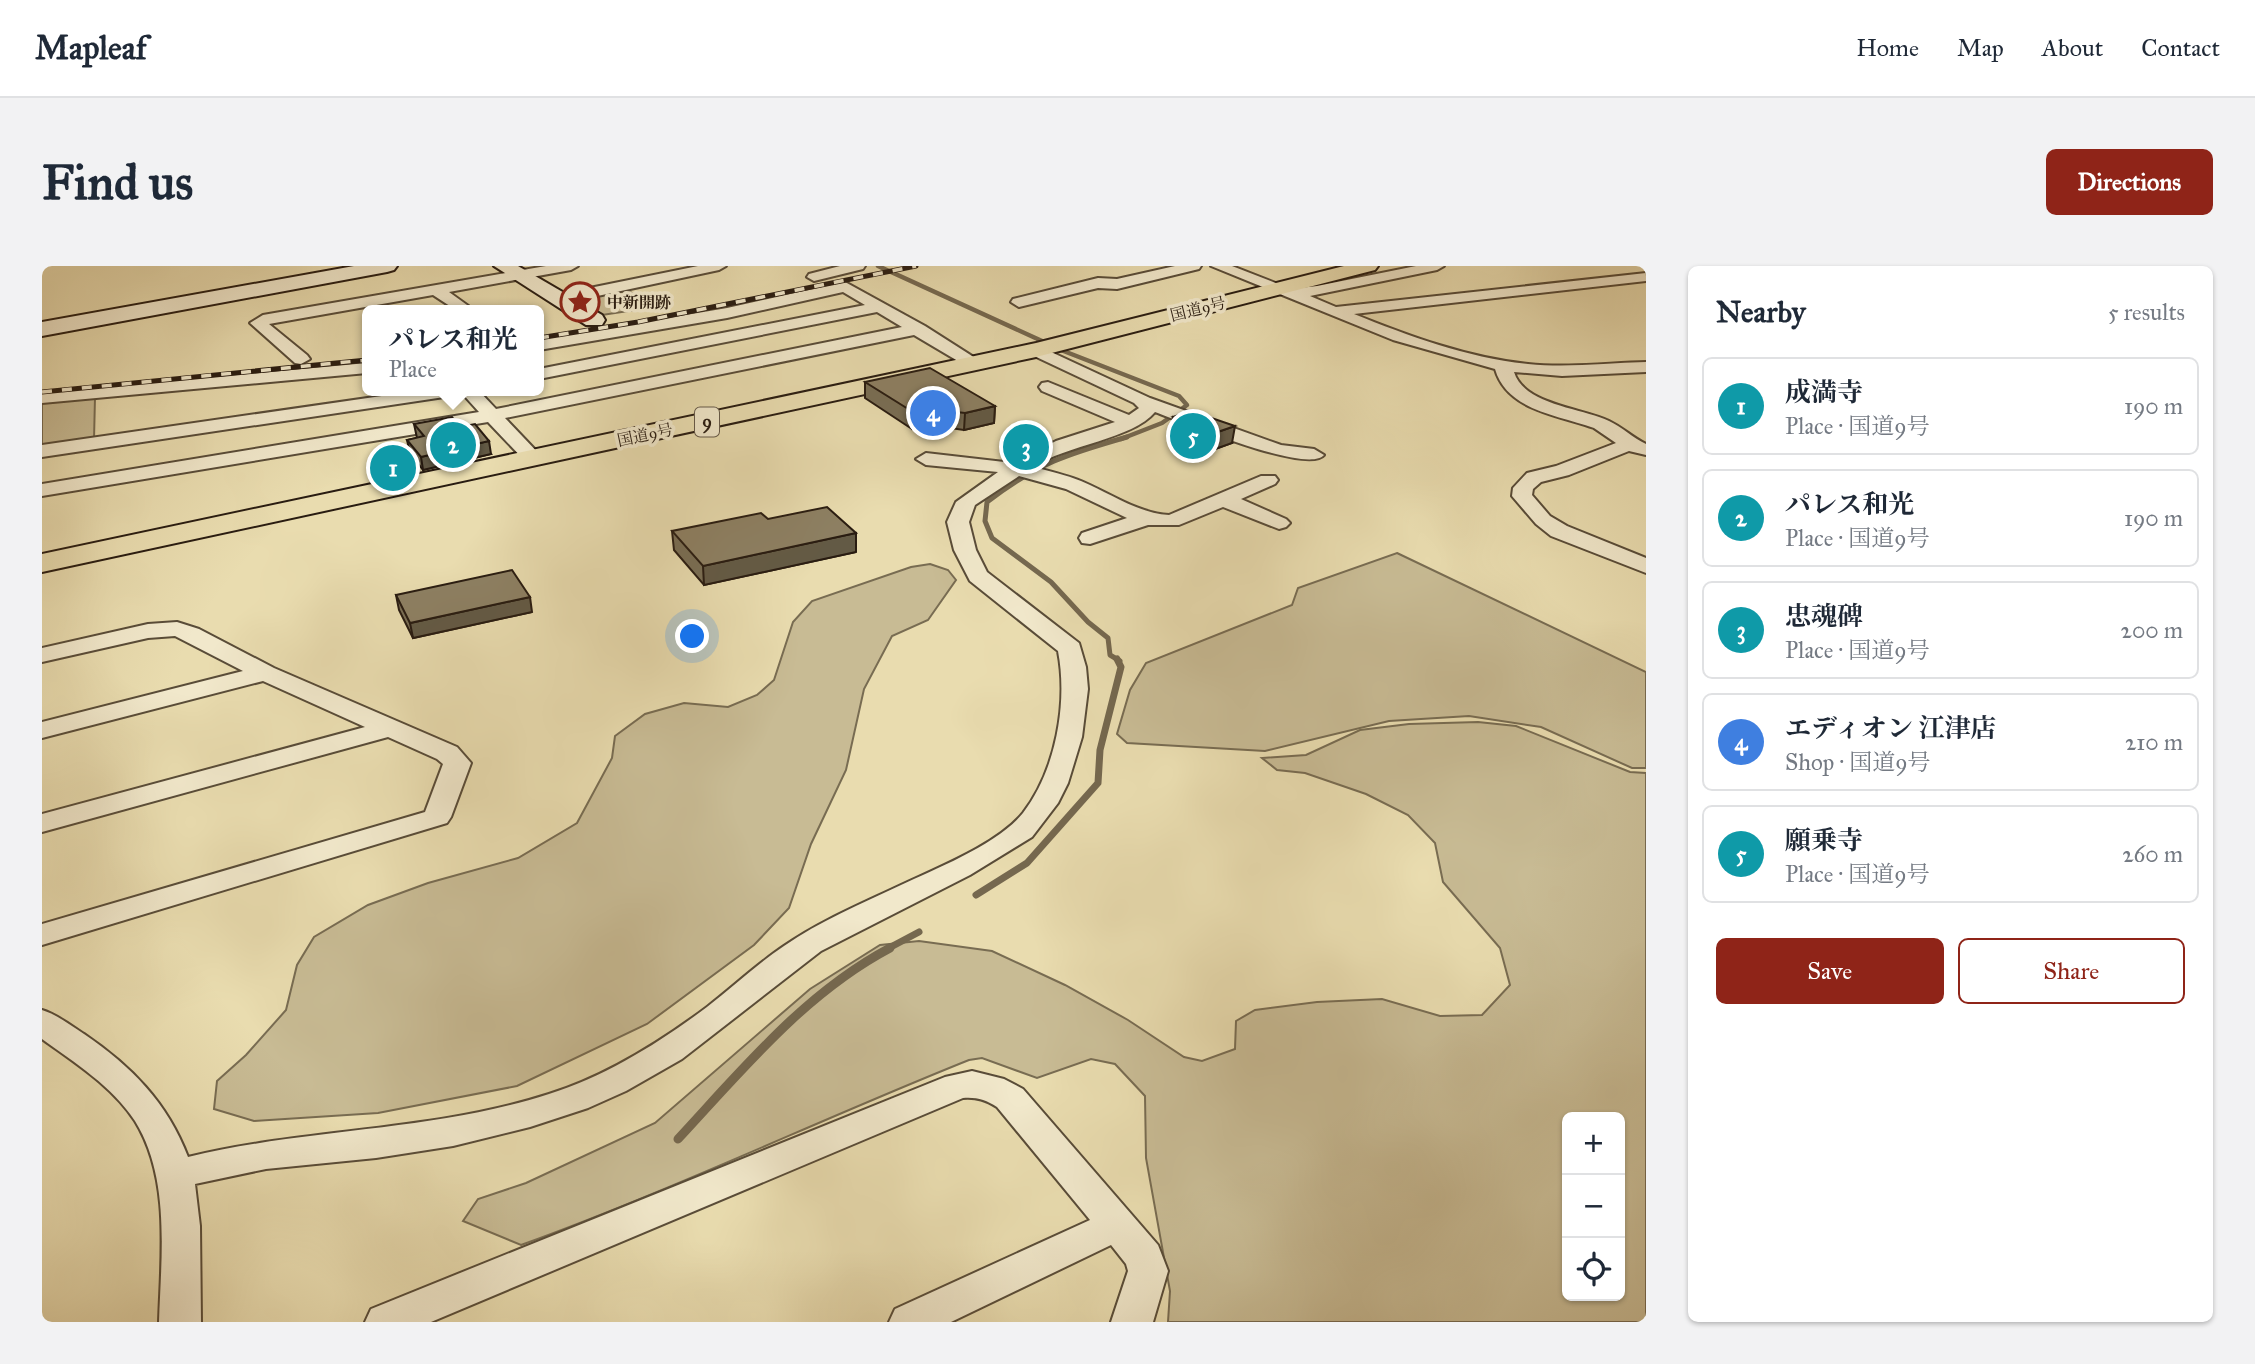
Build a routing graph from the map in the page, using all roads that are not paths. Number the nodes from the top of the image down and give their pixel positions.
1 (387, 266) edge
2 (571, 266) edge
3 (719, 266) edge
4 (858, 266) edge
5 (1194, 266) edge
6 (1219, 266) edge
7 (1437, 266) edge
8 (1349, 268) edge
9 (513, 271) edge
10 (1646, 277) edge
11 (794, 281) dead end
12 (436, 290) junction
13 (1285, 291) junction
14 (560, 299) junction
15 (1020, 302) dead end
16 (691, 303) dead end
17 (347, 305) junction
18 (458, 305) edge
19 (881, 307) junction
20 (1332, 312) junction
21 (362, 316) edge
22 (594, 320) junction
23 (544, 328) edge
24 (42, 329) edge
25 (919, 329) junction
26 (544, 344) edge
27 (1036, 350) junction
28 (362, 353) edge
29 (301, 359) junction
30 (974, 363) junction
31 (1503, 365) junction
32 (236, 366) dead end
33 (1646, 367) edge
34 (362, 368) edge
35 (544, 373) edge
36 (1048, 387) dead end
37 (417, 396) edge
38 (474, 396) edge
39 (42, 398) edge
40 (1146, 403) junction
41 (494, 415) junction
42 (1130, 422) junction
43 (1638, 448) edge
44 (42, 451) edge
45 (1314, 455) dead end
46 (533, 458) junction
47 (926, 459) dead end
48 (1028, 470) junction
49 (1268, 480) dead end
50 (42, 490) edge
51 (1223, 499) junction
52 (1147, 518) junction
53 (1279, 523) dead end
54 (1090, 538) dead end
55 (42, 563) edge
56 (1646, 566) edge
57 (42, 655) edge
58 (265, 673) junction
59 (390, 728) junction
60 (42, 730) edge
61 (42, 823) edge
62 (42, 935) edge
63 (42, 1022) edge
64 (177, 1174) junction
65 (1116, 1225) junction
66 (180, 1322) edge
67 (386, 1322) edge
68 (910, 1322) edge
69 (1132, 1322) edge

1 - 24 street
2 - 9 street
3 - 14 street
4 - 11 street
5 - 15 street
6 - 13 street
7 - 13 street
8 - 13 highway, 国道9号 / 9
9 - 12 street
9 - 14 street
10 - 20 street
12 - 17 street
12 - 18 street
13 - 20 street
13 - 27 highway, 国道9号 / 9
14 - 22 street
16 - 22 street
17 - 21 street
17 - 29 street
19 - 25 street
19 - 26 street
19 - 35 street
20 - 31 street
22 - 23 street
25 - 30 street
25 - 41 street
27 - 30 highway, 国道9号 / 9
27 - 40 street
28 - 29 street
29 - 32 street
30 - 46 highway, 国道9号 / 9
31 - 33 street
31 - 43 street
34 - 39 street
36 - 42 street
37 - 44 street
38 - 41 street
40 - 42 street
40 - 45 street
41 - 46 street
41 - 50 street
42 - 48 street
43 - 56 street
46 - 55 highway, 国道9号 / 9
47 - 48 street
48 - 52 street
48 - 64 street
49 - 51 street
51 - 52 street
51 - 53 street
52 - 54 street
57 - 58 street
58 - 59 street
58 - 60 street
59 - 61 street
59 - 62 street
63 - 64 street
64 - 66 street
65 - 67 street
65 - 68 street
65 - 69 street

